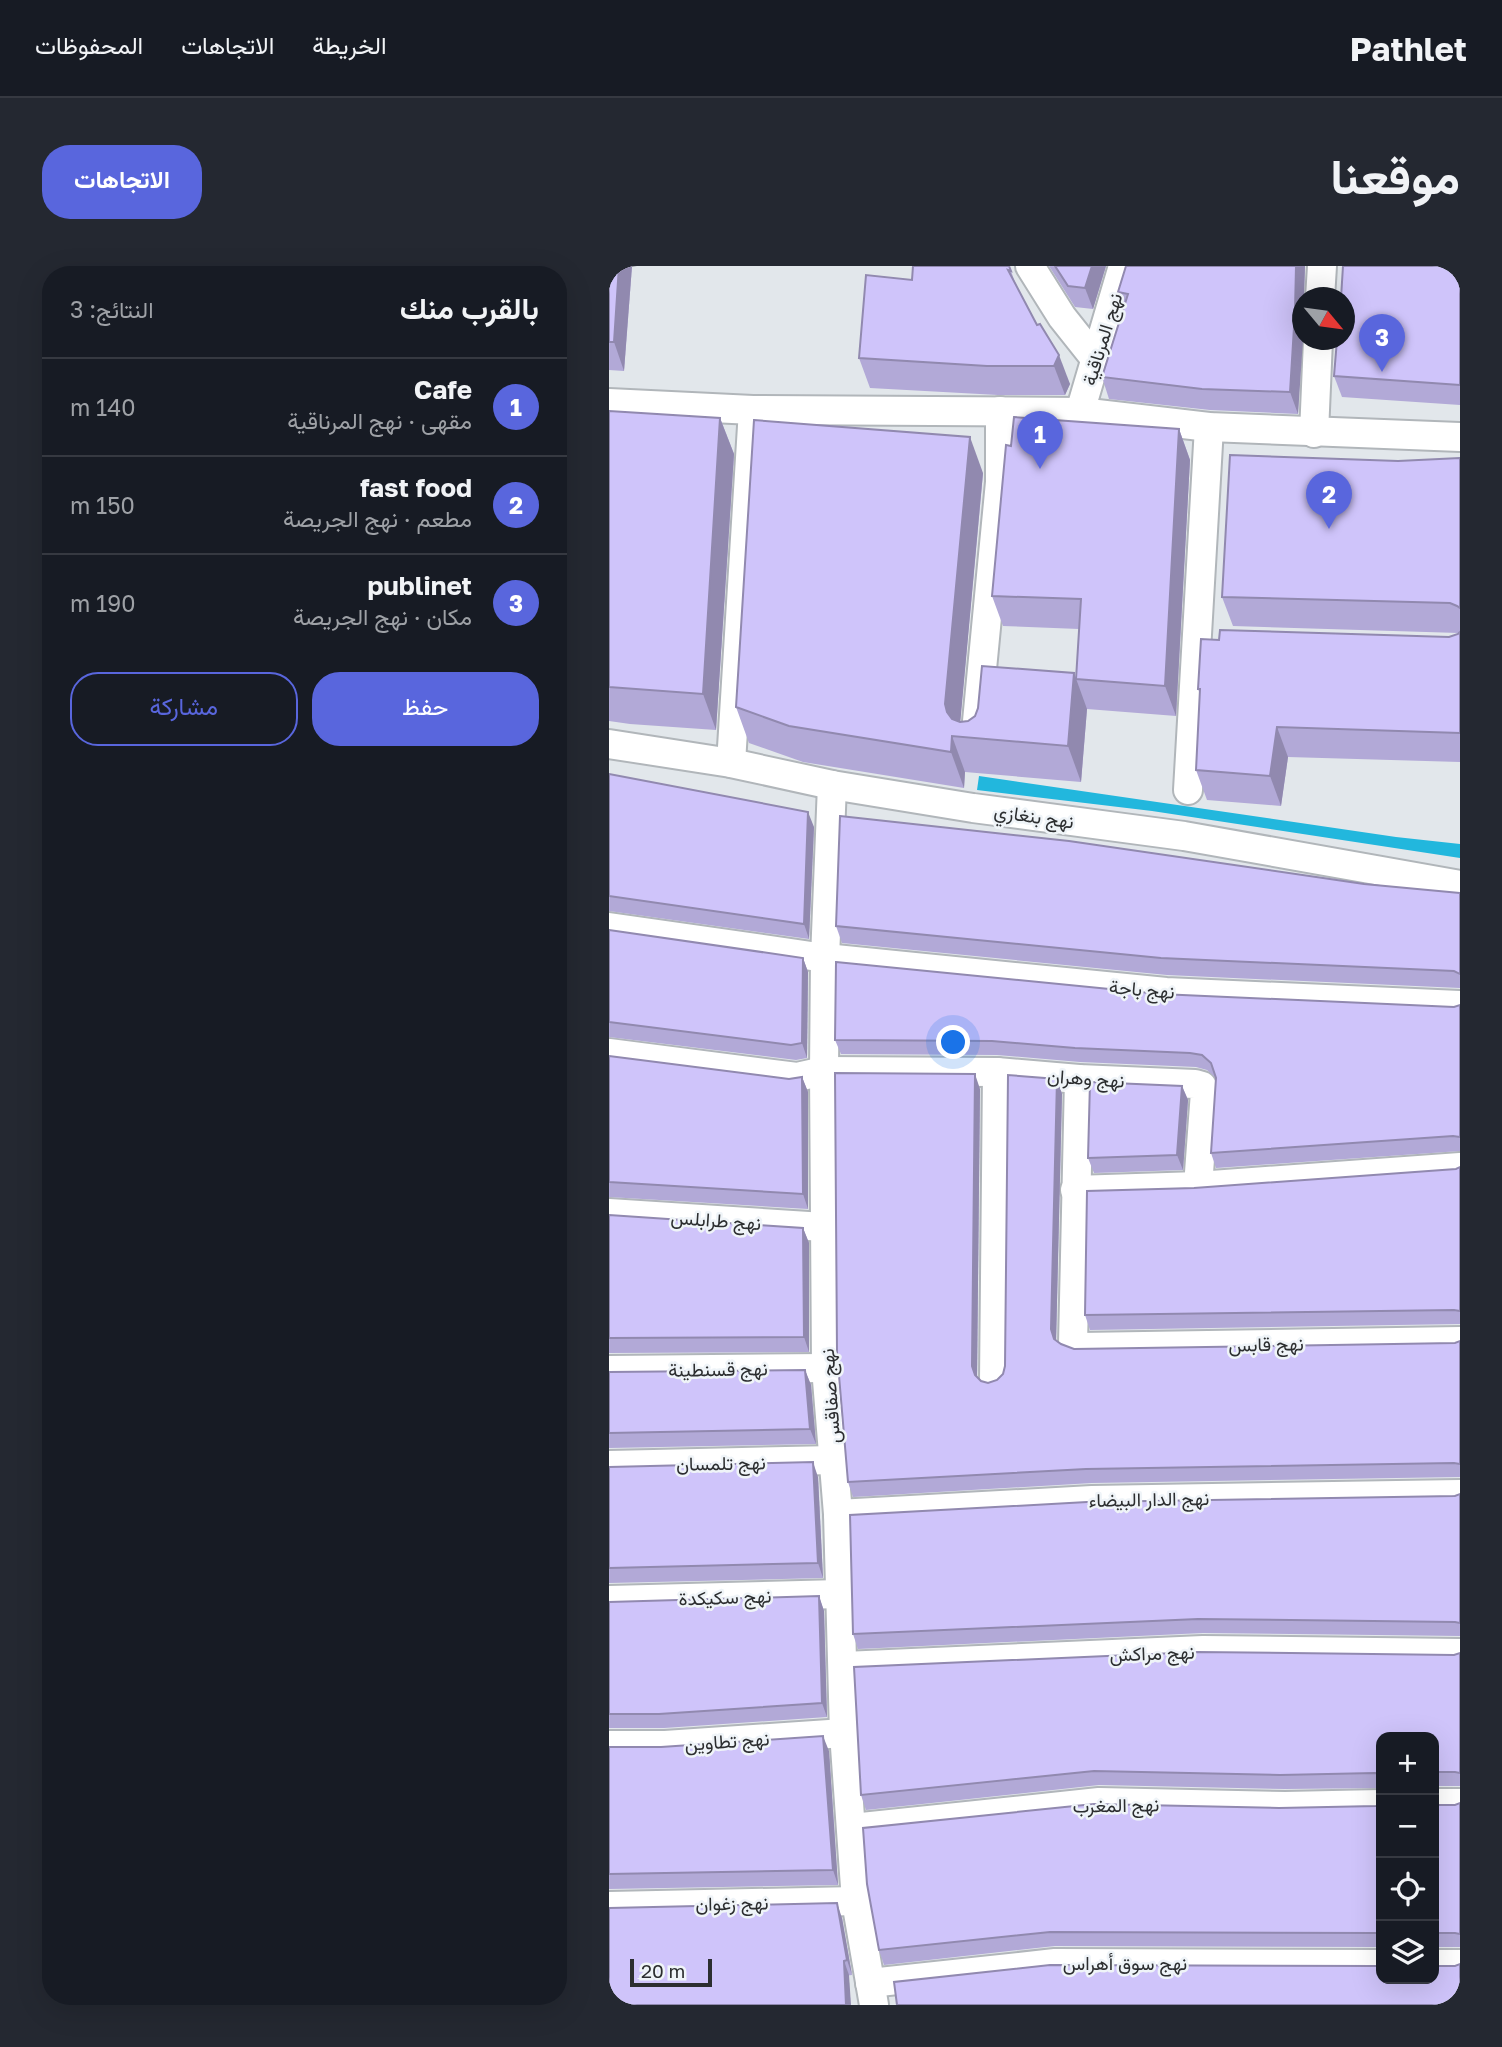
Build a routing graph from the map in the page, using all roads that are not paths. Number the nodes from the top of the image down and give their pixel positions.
1 (1030, 266) edge
2 (1123, 266) edge
3 (1322, 266) edge
4 (1321, 287) edge
5 (1318, 350) edge
6 (1097, 361) junction
7 (609, 403) edge
8 (753, 410) junction
9 (1000, 411) junction
10 (1080, 412) junction
11 (1209, 427) junction
12 (1314, 433) junction
13 (1460, 437) edge
14 (975, 742) edge
15 (609, 744) edge
16 (731, 763) junction
17 (831, 785) junction
18 (1188, 790) dead end
19 (1460, 886) edge
20 (609, 927) edge
21 (825, 958) junction
22 (1460, 1005) edge
23 (609, 1053) edge
24 (824, 1071) junction
25 (997, 1072) junction
26 (1079, 1079) junction
27 (1460, 1167) edge
28 (1198, 1186) junction
29 (1075, 1190) junction
30 (609, 1213) edge
31 (824, 1227) junction
32 (1460, 1341) edge
33 (826, 1368) junction
34 (609, 1370) edge
35 (994, 1381) edge
36 (834, 1460) junction
37 (609, 1465) edge
38 (1460, 1494) edge
39 (838, 1514) junction
40 (840, 1594) junction
41 (609, 1600) edge
42 (1460, 1653) edge
43 (844, 1665) junction
44 (844, 1733) junction
45 (609, 1745) edge
46 (1439, 1803) edge
47 (1460, 1803) edge
48 (1376, 1804) edge
49 (852, 1828) junction
50 (856, 1901) junction
51 (609, 1906) edge
52 (1376, 1964) edge
53 (1439, 1964) edge
54 (1460, 1964) edge
55 (872, 1994) edge

1 - 6 street
2 - 6 street, نهج المرناقية
3 - 4 street
5 - 12 street
6 - 10 street, نهج المرناقية
7 - 8 street
8 - 9 street
8 - 16 street
9 - 10 street
9 - 14 street
10 - 11 street
11 - 12 street
11 - 18 street
12 - 13 street
15 - 16 street, نهج بنغازي
16 - 17 street, نهج بنغازي
17 - 19 street, نهج بنغازي
17 - 21 street, نهج صفاقس
20 - 21 street, نهج باجة
21 - 22 street, نهج باجة
21 - 24 street, نهج صفاقس
23 - 24 street, نهج وهران
24 - 25 street, نهج وهران
24 - 31 street, نهج صفاقس
25 - 26 street, نهج وهران
25 - 35 street
26 - 28 street, نهج وهران
26 - 29 street
27 - 28 street
28 - 29 street
29 - 32 street, نهج قابس
30 - 31 street, نهج طرابلس
31 - 33 street, نهج صفاقس
33 - 34 street, نهج قسنطينة
33 - 36 street, نهج صفاقس
36 - 37 street, نهج تلمسان
36 - 39 street, نهج صفاقس
38 - 39 street, نهج الدار البيضاء
39 - 40 street, نهج صفاقس
40 - 41 street, نهج سكيكدة
40 - 43 street, نهج صفاقس
42 - 43 street, نهج مراكش
43 - 44 street, نهج صفاقس
44 - 45 street, نهج تطاوين
44 - 49 street, نهج صفاقس
46 - 47 street
48 - 49 street, نهج المغرب
49 - 50 street, نهج صفاقس
50 - 51 street, نهج زغوان
50 - 55 street, نهج صفاقس
52 - 55 street, نهج سوق أهراس
53 - 54 street

